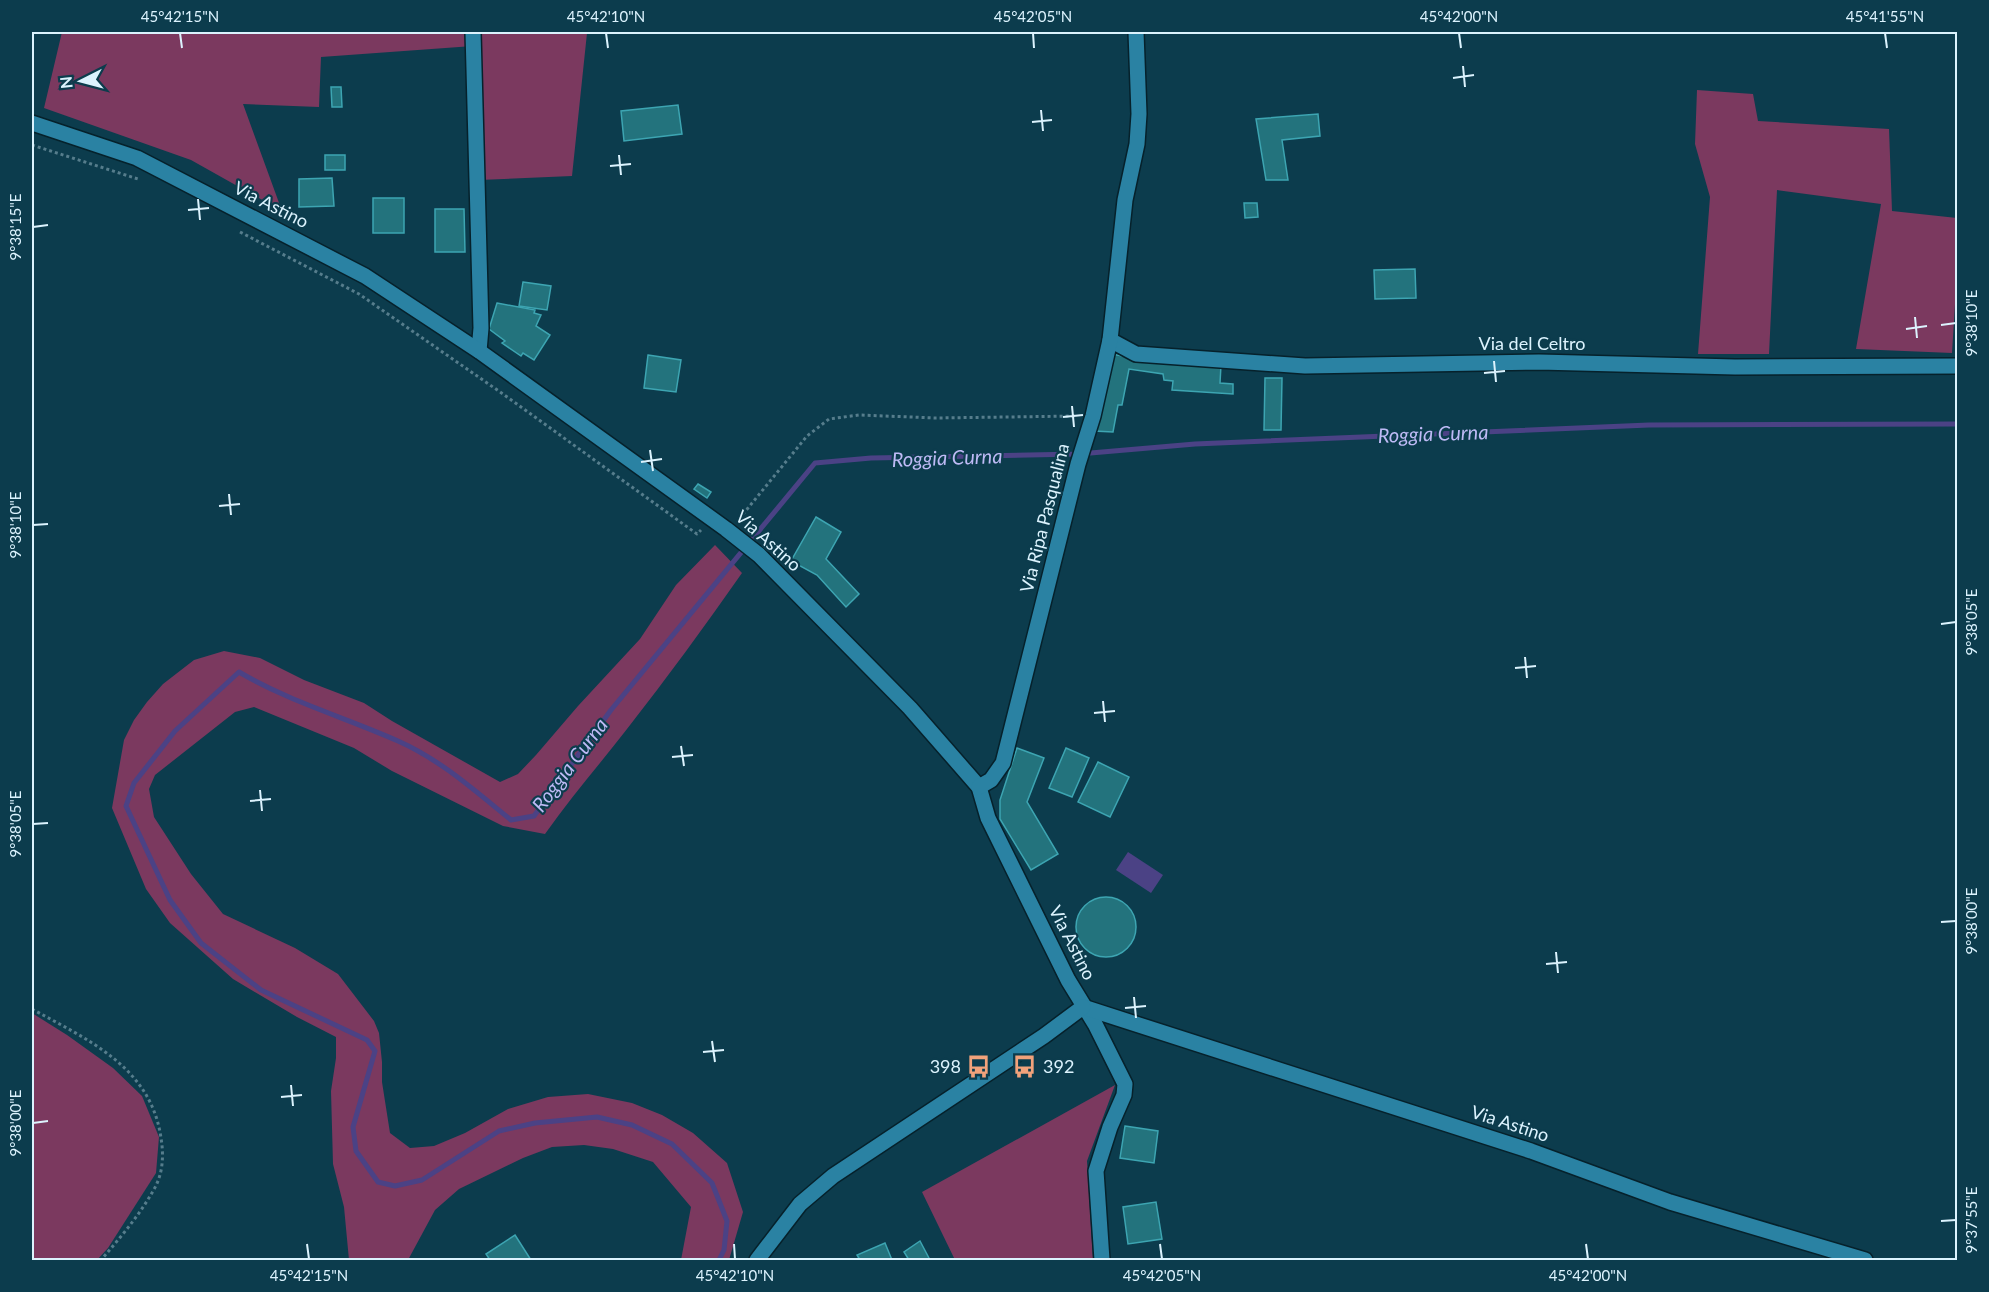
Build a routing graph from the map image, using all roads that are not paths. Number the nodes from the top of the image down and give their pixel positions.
1 (473, 32) edge
2 (1136, 32) edge
3 (32, 123) edge
4 (1110, 340) junction
5 (479, 351) junction
6 (1958, 366) edge
7 (979, 787) junction
8 (1083, 1007) junction
9 (757, 1260) edge
10 (1102, 1260) edge
11 (1865, 1260) edge

1 - 5 street
2 - 4 street, Via Ripa Pasqualina
3 - 5 street, Via Astino
4 - 6 street, Via del Celtro
4 - 7 street, Via Ripa Pasqualina
5 - 7 street, Via Astino
7 - 8 street, Via Astino
8 - 9 street
8 - 10 street
8 - 11 street, Via Astino

